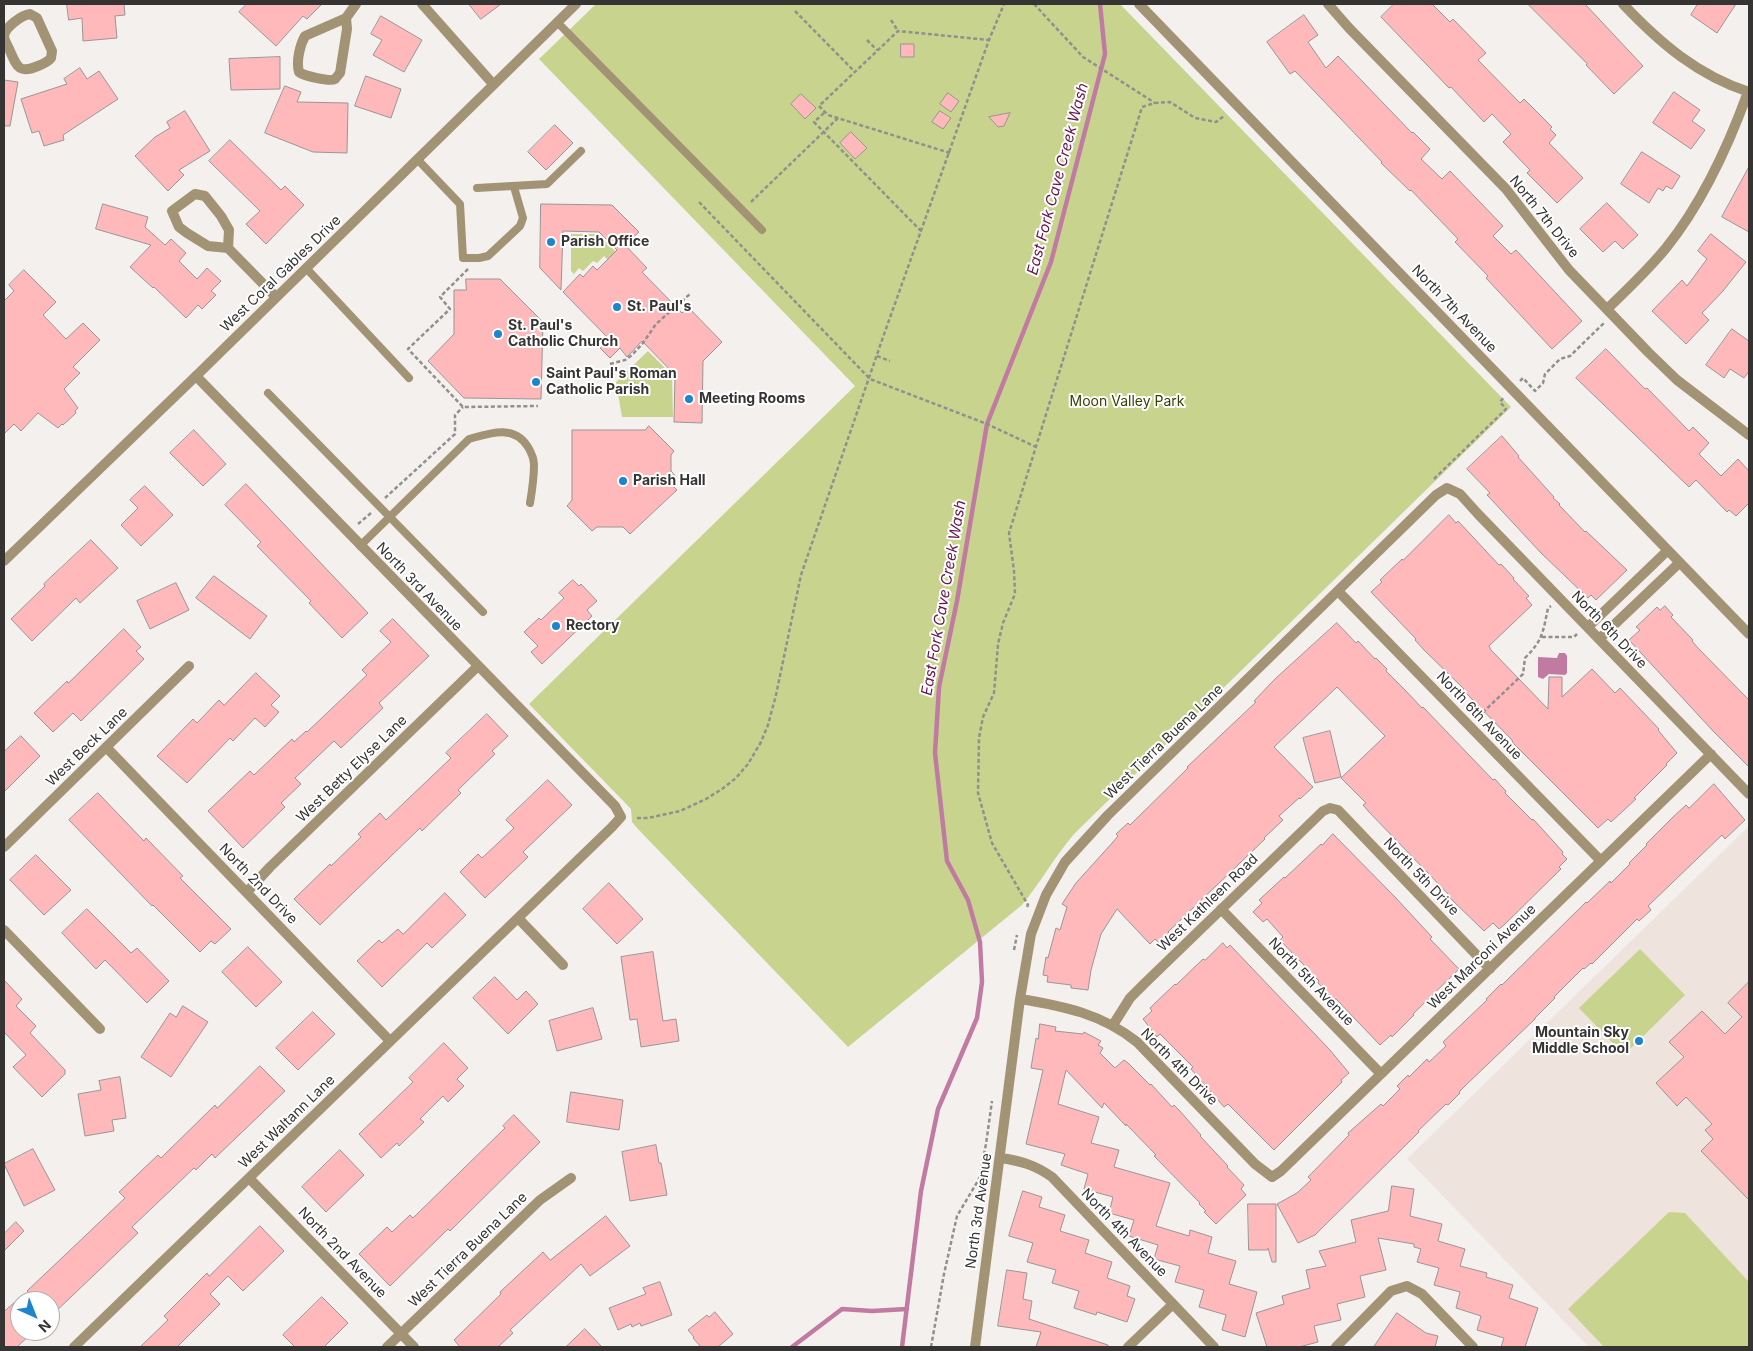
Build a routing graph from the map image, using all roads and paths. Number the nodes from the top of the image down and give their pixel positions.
1 (356, 4) edge
2 (422, 4) edge
3 (576, 4) edge
4 (1004, 4) edge
5 (1034, 4) edge
6 (1139, 4) edge
7 (1328, 4) edge
8 (1627, 5) edge
9 (30, 9) edge
10 (796, 11) dead end
11 (346, 18) junction
12 (891, 20) dead end
13 (557, 22) junction
14 (898, 31) junction
15 (867, 40) dead end
16 (989, 40) junction
17 (878, 50) junction
18 (855, 72) junction
19 (493, 84) junction
20 (1749, 92) edge
21 (1155, 103) junction
22 (824, 113) junction
23 (1224, 116) dead end
24 (838, 118) junction
25 (824, 132) junction
26 (581, 152) dead end
27 (950, 153) junction
28 (418, 160) junction
29 (514, 187) junction
30 (477, 188) dead end
31 (699, 202) dead end
32 (750, 204) dead end
33 (762, 230) dead end
34 (922, 232) junction
35 (228, 248) junction
36 (306, 268) junction
37 (470, 268) dead end
38 (690, 294) dead end
39 (276, 297) junction
40 (1607, 309) junction
41 (877, 356) junction
42 (890, 361) dead end
43 (610, 364) dead end
44 (196, 376) junction
45 (409, 378) dead end
46 (870, 379) junction
47 (268, 393) dead end
48 (538, 406) dead end
49 (463, 408) junction
50 (1749, 435) edge
51 (1036, 447) junction
52 (1447, 488) joint
53 (530, 503) dead end
54 (378, 505) junction
55 (390, 517) junction
56 (357, 524) dead end
57 (360, 546) junction
58 (1667, 551) junction
59 (4, 562) edge
60 (1679, 563) junction
61 (1338, 590) junction
62 (1559, 598) junction
63 (483, 612) dead end
64 (1587, 627) junction
65 (1749, 634) edge
66 (1542, 636) junction
67 (1599, 639) junction
68 (189, 666) dead end
69 (477, 666) junction
70 (1469, 726) junction
71 (106, 747) junction
72 (1711, 754) junction
73 (1749, 794) edge
74 (1330, 808) joint
75 (621, 817) joint
76 (637, 818) dead end
77 (4, 847) edge
78 (1601, 861) junction
79 (246, 892) junction
80 (1221, 909) junction
81 (1025, 913) dead end
82 (518, 918) junction
83 (1019, 929) dead end
84 (4, 930) edge
85 (1013, 955) dead end
86 (563, 965) dead end
87 (1490, 968) junction
88 (1020, 999) junction
89 (1113, 1025) junction
90 (100, 1029) dead end
91 (390, 1041) junction
92 (1381, 1074) junction
93 (1011, 1078) joint
94 (993, 1096) dead end
95 (1001, 1158) junction
96 (1272, 1177) joint
97 (250, 1178) junction
98 (571, 1178) dead end
99 (1173, 1304) junction
100 (401, 1334) junction
101 (74, 1347) edge
102 (387, 1347) edge
103 (414, 1347) edge
104 (931, 1347) edge
105 (975, 1347) edge
106 (1128, 1347) edge
107 (1214, 1347) edge
108 (1336, 1347) edge
109 (1473, 1347) edge

1 - 11 street
2 - 19 street
3 - 13 street, West Coral Gables Drive
4 - 16 path
5 - 21 path
6 - 58 street, North 7th Avenue
7 - 40 street, North 7th Drive
8 - 20 street
9 - 9 street
10 - 18 path
11 - 11 street
12 - 14 path
13 - 19 street, West Coral Gables Drive
13 - 33 lane
14 - 16 path
14 - 17 path
15 - 17 path
16 - 27 path
17 - 18 path
18 - 22 path
19 - 28 street, West Coral Gables Drive
20 - 40 street
21 - 23 path
21 - 51 path
22 - 24 path
22 - 25 path
24 - 25 path
24 - 27 path
25 - 32 path
25 - 34 path
26 - 29 lane
27 - 34 path
28 - 29 lane
28 - 36 street, West Coral Gables Drive
29 - 30 lane
31 - 46 path
34 - 41 path
35 - 35 street
35 - 39 street
36 - 39 street, West Coral Gables Drive
36 - 45 lane
37 - 49 path
38 - 43 path
39 - 44 street, West Coral Gables Drive
40 - 50 street, North 7th Drive
41 - 42 path
41 - 46 path
44 - 57 street, North 3rd Avenue
44 - 59 street, West Coral Gables Drive
46 - 51 path
46 - 76 path
47 - 54 lane
48 - 49 path
49 - 54 path
51 - 81 path
52 - 61 street, West Tierra Buena Lane
52 - 62 street, North 6th Drive
53 - 55 lane
54 - 55 lane
54 - 56 path
55 - 57 lane
55 - 63 lane
57 - 69 street, North 3rd Avenue
58 - 60 street, North 7th Avenue
58 - 64 street
60 - 65 street, North 7th Avenue
60 - 67 street
61 - 70 street, North 6th Avenue
61 - 88 street, West Tierra Buena Lane
62 - 64 street, North 6th Drive
62 - 66 path
64 - 66 path
64 - 67 street, North 6th Drive
66 - 70 path
67 - 72 street, North 6th Drive
68 - 71 street, West Beck Lane
69 - 75 street, North 3rd Avenue
69 - 79 street, West Betty Elyse Lane
70 - 78 street, North 6th Avenue
71 - 77 street, West Beck Lane
71 - 79 street, North 2nd Drive
72 - 73 street, North 6th Drive
72 - 78 street, West Marconi Avenue
74 - 80 street, West Kathleen Road
74 - 87 street, North 5th Drive
75 - 82 street, West Waltann Lane
78 - 87 street, West Marconi Avenue
79 - 91 street, North 2nd Drive
80 - 89 street, West Kathleen Road
80 - 92 street, North 5th Avenue
82 - 86 street
82 - 91 street, West Waltann Lane
83 - 85 path
84 - 90 street
87 - 92 street, West Marconi Avenue
88 - 89 street, North 4th Drive
88 - 93 street, West Tierra Buena Lane
89 - 96 street, North 4th Drive
91 - 97 street, West Waltann Lane
92 - 96 street, West Marconi Avenue
93 - 95 street, North 3rd Avenue
94 - 104 path
95 - 99 street, North 4th Avenue
95 - 105 street, North 3rd Avenue
97 - 100 street, North 2nd Avenue
97 - 101 street, West Waltann Lane
98 - 100 street, West Tierra Buena Lane
99 - 106 street
99 - 107 street, North 4th Avenue
100 - 102 street, West Tierra Buena Lane
100 - 103 street, North 2nd Avenue
108 - 109 street

